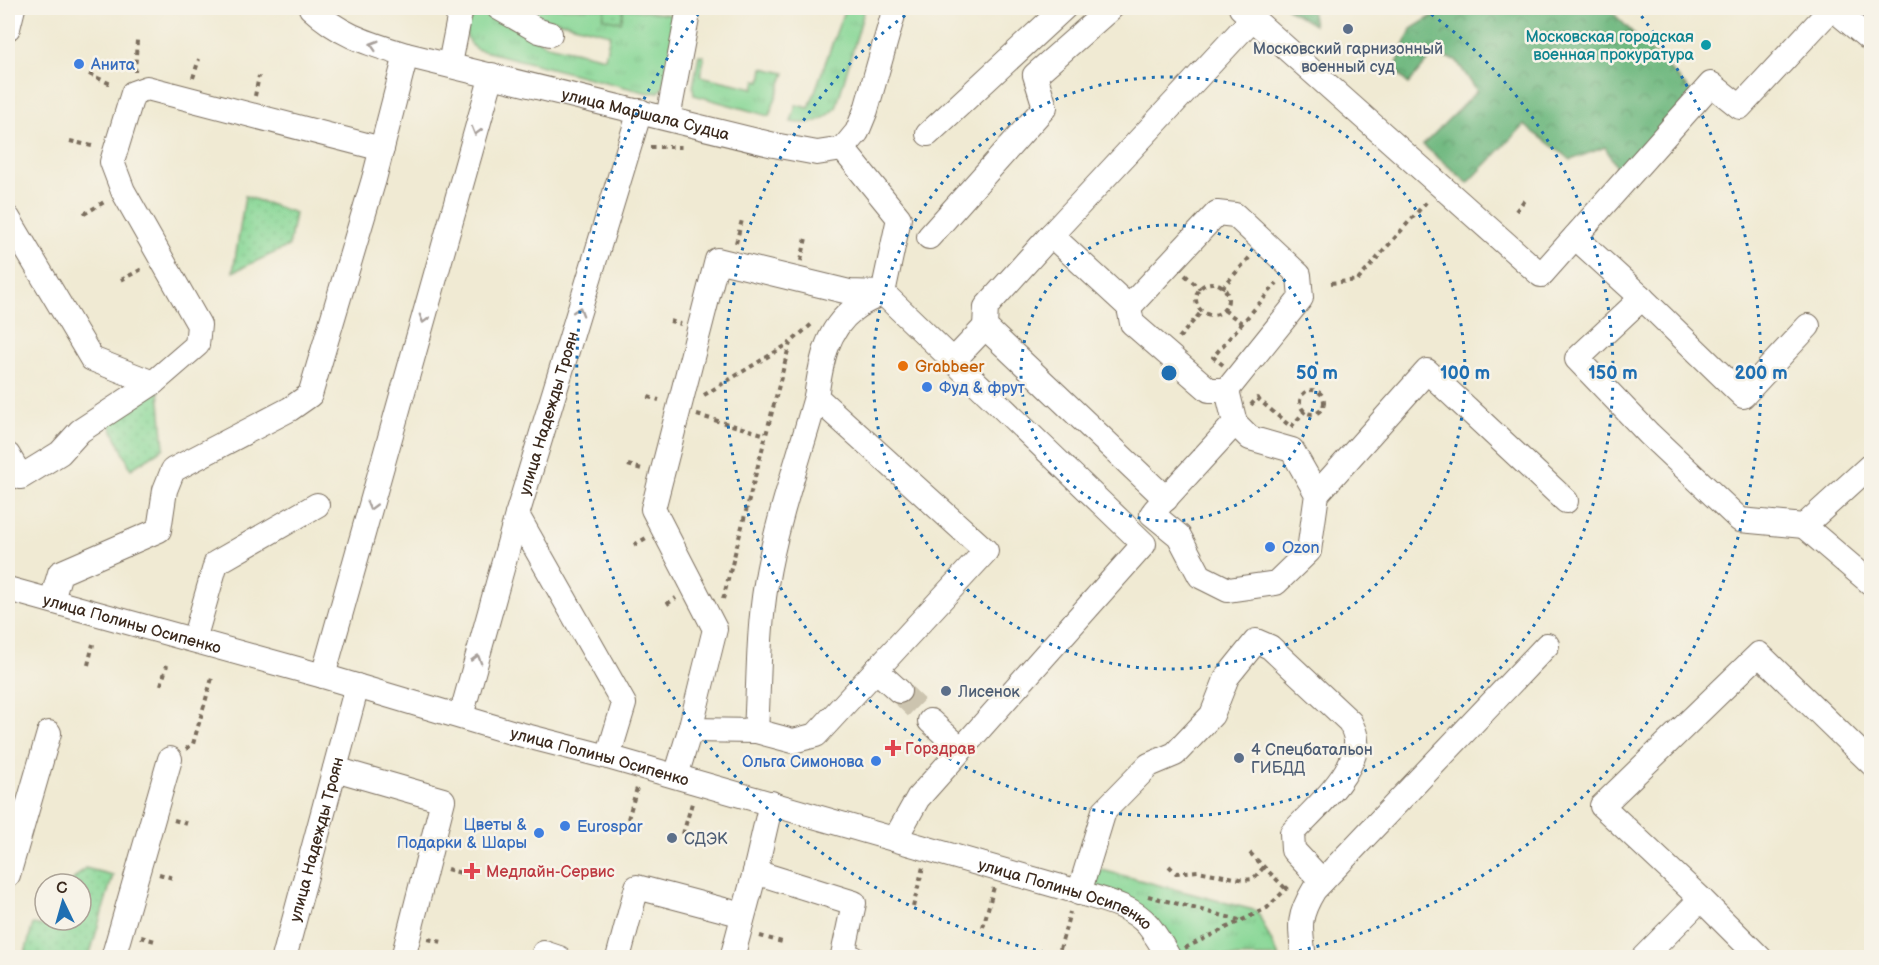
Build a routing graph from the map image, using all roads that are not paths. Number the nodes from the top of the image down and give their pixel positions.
1 (13, 8) edge
2 (311, 8) edge
3 (461, 8) edge
4 (499, 8) edge
5 (689, 8) edge
6 (896, 8) edge
7 (1064, 8) edge
8 (1111, 8) edge
9 (1247, 13) edge
10 (8, 27) edge
11 (550, 34) dead end
12 (1872, 41) edge
13 (406, 55) junction
14 (450, 64) junction
15 (492, 75) junction
16 (640, 111) junction
17 (668, 118) junction
18 (928, 134) dead end
19 (382, 149) junction
20 (843, 149) junction
21 (8, 218) edge
22 (1051, 235) junction
23 (929, 237) dead end
24 (1575, 237) junction
25 (883, 293) junction
26 (1642, 298) junction
27 (1130, 307) junction
28 (1808, 326) dead end
29 (985, 327) junction
30 (953, 361) junction
31 (153, 383) junction
32 (1232, 383) junction
33 (816, 397) junction
34 (1234, 418) junction
35 (8, 455) edge
36 (1872, 464) edge
37 (1317, 494) junction
38 (1566, 501) dead end
39 (317, 505) dead end
40 (1159, 506) junction
41 (518, 514) junction
42 (1804, 526) junction
43 (1133, 534) junction
44 (1872, 584) edge
45 (8, 589) edge
46 (52, 600) junction
47 (194, 640) junction
48 (1547, 645) dead end
49 (876, 670) junction
50 (323, 676) junction
51 (357, 686) junction
52 (898, 691) tunnel mouth
53 (461, 716) junction
54 (930, 721) tunnel mouth
55 (690, 730) junction
56 (756, 731) junction
57 (49, 733) dead end
58 (961, 749) junction
59 (608, 757) junction
60 (170, 759) road end
61 (1872, 764) edge
62 (334, 770) junction
63 (687, 779) junction
64 (771, 803) junction
65 (895, 839) junction
66 (755, 872) junction
67 (1315, 874) junction
68 (8, 875) edge
69 (1077, 892) junction
70 (1701, 899) junction
71 (743, 915) junction
72 (113, 957) edge
73 (284, 957) edge
74 (403, 957) edge
75 (618, 957) edge
76 (732, 957) edge
77 (854, 957) edge
78 (1169, 957) edge
79 (1304, 957) edge
80 (1642, 957) edge
81 (1760, 957) edge

1 - 10 street
13 -> 2 street, улица Маршала Судца
3 - 14 street
4 - 11 street
5 - 17 street
6 - 20 street
7 - 18 street
8 - 23 street
9 - 22 street
9 - 24 street
12 - 24 street
13 - 14 street, улица Маршала Судца
13 - 19 street
14 - 15 street, улица Маршала Судца
15 - 16 street, улица Маршала Судца
15 -> 50 street
16 - 17 street, улица Маршала Судца
41 -> 16 street, улица Надежды Троян
17 - 20 street, улица Маршала Судца
19 - 31 street
19 - 46 street
20 - 25 street
21 - 31 street
22 - 27 street
22 - 29 street
24 - 26 street
25 - 30 street
25 - 33 street
25 - 55 street
26 - 28 street
26 - 42 street
27 - 32 street
27 - 32 street
29 - 30 street
29 - 40 street
30 - 43 street
31 - 35 street
32 - 34 street
33 - 49 street
33 - 56 street
34 - 37 street
34 - 40 street
36 - 42 street
37 - 38 street
37 - 40 street
39 - 47 street
40 - 43 street
53 -> 41 street, улица Надежды Троян
41 - 59 street
42 - 44 street
43 - 58 street
45 - 46 street, улица Полины Осипенко
46 - 47 street, улица Полины Осипенко
47 - 50 street, улица Полины Осипенко
48 - 67 street
49 - 52 street
49 - 56 street
50 - 51 street, улица Полины Осипенко
51 - 53 street, улица Полины Осипенко
51 - 62 street, улица Надежды Троян
53 - 59 street, улица Полины Осипенко
54 - 58 street
55 - 56 street
55 - 63 street
57 - 68 street
58 - 65 street
59 - 63 street, улица Полины Осипенко
60 - 72 street
61 - 70 street
62 - 73 street, улица Надежды Троян
62 - 74 street
63 - 64 street, улица Полины Осипенко
64 - 65 street, улица Полины Осипенко
64 - 66 street
65 - 69 street, улица Полины Осипенко
66 - 71 street
66 - 77 street
67 - 69 street
67 - 79 street
69 - 78 street, улица Полины Осипенко
70 - 80 street
70 - 81 street
71 - 75 street
71 - 76 street

